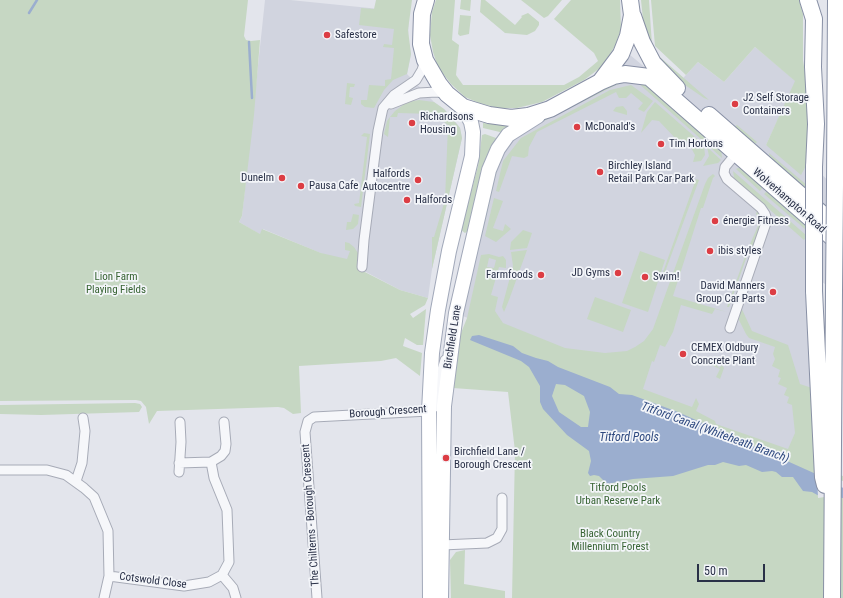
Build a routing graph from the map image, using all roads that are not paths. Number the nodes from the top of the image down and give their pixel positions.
1 (426, 0) edge
2 (808, 0) edge
3 (836, 0) edge
4 (631, 4) edge
5 (425, 60) junction
6 (600, 82) junction
7 (447, 94) junction
8 (463, 107) junction
9 (550, 109) junction
10 (382, 116) junction
11 (740, 150) junction
12 (843, 232) edge
13 (843, 247) edge
14 (362, 267) dead end
15 (730, 328) dead end
16 (451, 341) junction
17 (429, 411) junction
18 (83, 418) dead end
19 (827, 421) junction
20 (180, 422) dead end
21 (224, 422) dead end
22 (306, 432) joint
23 (211, 462) junction
24 (0, 470) edge
25 (76, 481) junction
26 (502, 498) dead end
27 (442, 545) junction
28 (222, 575) junction
29 (109, 576) junction
30 (104, 598) edge
31 (236, 598) edge
32 (317, 598) edge
33 (430, 598) edge
34 (441, 598) edge
35 (832, 598) edge

1 - 5 highway
2 - 19 highway, bridge
3 - 19 highway, bridge
4 - 6 highway
4 - 11 highway, Wolverhampton Road
5 - 7 highway
5 - 10 street
6 - 9 highway, Wolverhampton Road
6 - 11 highway, Wolverhampton Road
7 - 8 highway
7 - 10 street
8 - 9 highway, Wolverhampton Road
8 - 17 main road, Birchfield Lane
9 - 16 main road, Birchfield Lane
10 - 14 street
11 - 12 highway, Wolverhampton Road
11 - 13 highway, Wolverhampton Road
11 - 15 street
16 - 17 street, Borough Crescent
16 - 27 main road, Birchfield Lane
17 - 22 street, Borough Crescent
17 - 33 main road, Birchfield Lane
18 - 25 street
19 - 35 highway
20 - 23 street
21 - 23 street
22 - 32 street, The Chilterns - Borough Crescent
23 - 28 street
24 - 25 street
25 - 29 street
26 - 27 street
27 - 34 main road, Birchfield Lane
28 - 29 street, Cotswold Close
28 - 31 street
29 - 30 street

